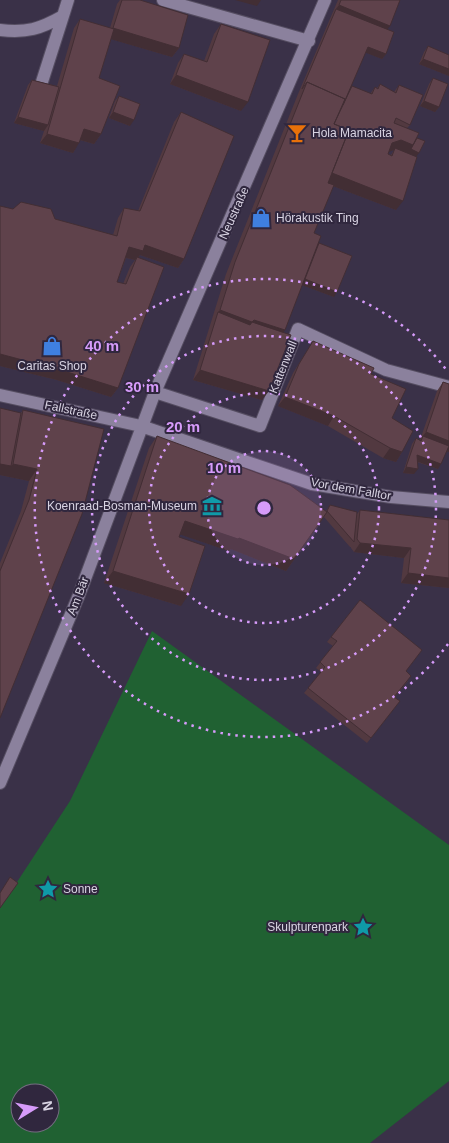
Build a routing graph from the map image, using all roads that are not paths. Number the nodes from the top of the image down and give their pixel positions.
1 (68, 0) edge
2 (163, 0) edge
3 (325, 0) edge
4 (63, 16) junction
5 (0, 30) edge
6 (309, 41) junction
7 (40, 88) edge
8 (449, 387) edge
9 (155, 392) junction
10 (0, 395) edge
11 (141, 426) junction
12 (449, 502) edge
13 (5, 763) edge
14 (0, 783) edge

1 - 4 street
2 - 6 street
3 - 6 street, Neustraße
4 - 5 street
4 - 7 street
6 - 9 street, Neustraße
8 - 9 street, Kattenwall
9 - 11 street, Neustraße
10 - 11 street, Fallstraße
11 - 12 street, Vor dem Falltor
11 - 13 street, Am Bär
13 - 14 street, Am Bär

